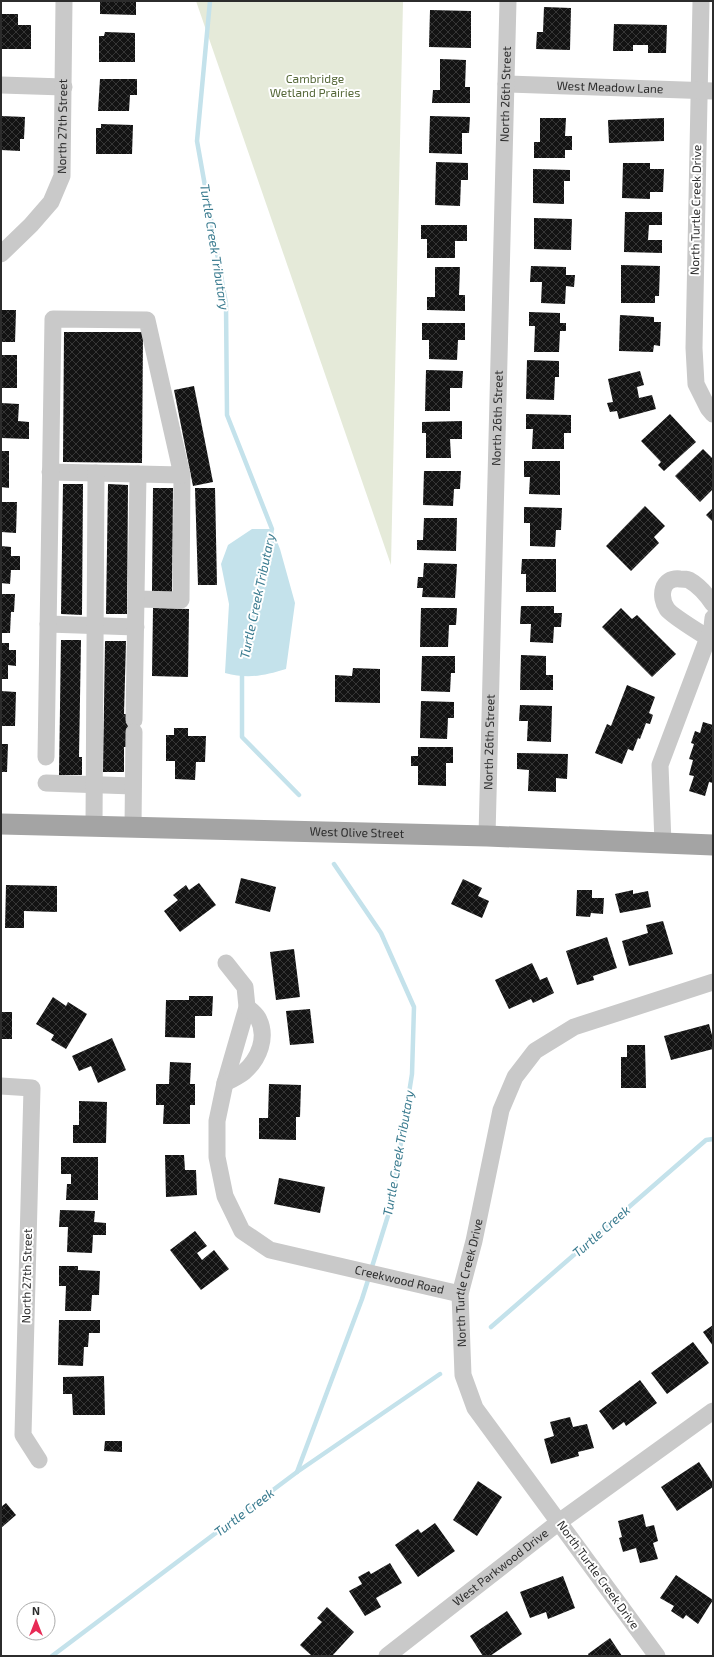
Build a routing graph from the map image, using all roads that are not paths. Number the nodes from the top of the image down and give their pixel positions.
1 (64, 1) edge
2 (508, 1) edge
3 (701, 1) edge
4 (506, 84) junction
5 (1, 85) edge
6 (64, 87) junction
7 (706, 91) edge
8 (1, 254) edge
9 (713, 414) edge
10 (50, 472) junction
11 (96, 473) junction
12 (138, 474) junction
13 (182, 475) junction
14 (136, 599) junction
15 (713, 604) edge
16 (713, 618) edge
17 (48, 624) junction
18 (96, 626) junction
19 (136, 627) junction
20 (708, 638) junction
21 (46, 757) dead end
22 (46, 783) dead end
23 (94, 785) junction
24 (133, 786) junction
25 (1, 824) edge
26 (94, 826) junction
27 (133, 828) junction
28 (487, 836) junction
29 (662, 843) junction
30 (713, 845) edge
31 (226, 963) dead end
32 (713, 982) edge
33 (247, 1007) junction
34 (225, 1083) junction
35 (1, 1086) edge
36 (460, 1294) junction
37 (713, 1411) edge
38 (39, 1460) dead end
39 (559, 1522) junction
40 (387, 1656) edge
41 (657, 1656) edge

1 - 6 street, North 27th Street
2 - 4 street, North 26th Street
3 - 7 street, North Turtle Creek Drive
4 - 7 street, West Meadow Lane
4 - 28 street, North 26th Street
5 - 6 street
6 - 8 street, North 27th Street
7 - 9 street, North Turtle Creek Drive
10 - 11 street
10 - 13 street
10 - 17 street
11 - 12 street
11 - 18 street
12 - 13 street
12 - 14 street
13 - 14 street
14 - 19 street
15 - 20 street
16 - 20 street
17 - 18 street
17 - 21 street
18 - 19 street
18 - 23 street
19 - 24 street
20 - 29 street
22 - 23 street
23 - 24 street
23 - 26 street
24 - 27 street
25 - 26 main road, West Olive Street
26 - 27 main road, West Olive Street
27 - 28 main road, West Olive Street
28 - 29 main road, West Olive Street
29 - 30 main road, West Olive Street
31 - 33 street
32 - 36 street, North Turtle Creek Drive
33 - 34 street, Creekwood Road
33 - 34 street
34 - 36 street, Creekwood Road
35 - 38 street, North 27th Street
36 - 39 street, North Turtle Creek Drive
37 - 39 street, West Parkwood Drive
39 - 40 street, West Parkwood Drive
39 - 41 street, North Turtle Creek Drive

